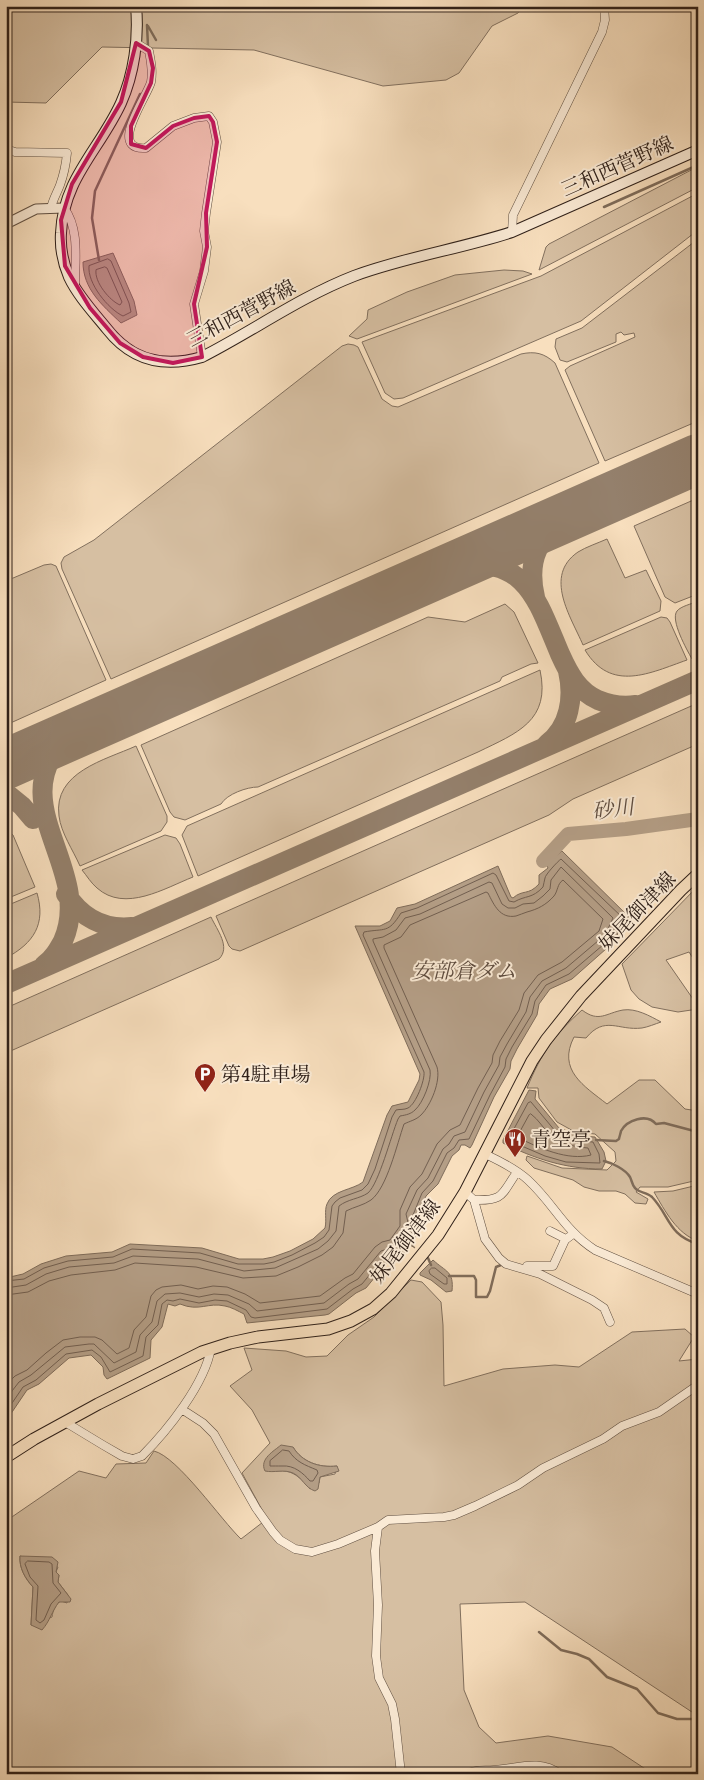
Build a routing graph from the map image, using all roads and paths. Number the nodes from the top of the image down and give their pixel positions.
1 (136, 6) edge
2 (604, 6) edge
3 (136, 43) junction
4 (6, 149) edge
5 (698, 150) edge
6 (52, 208) junction
7 (64, 208) junction
8 (6, 224) edge
9 (512, 232) junction
10 (202, 357) junction
11 (698, 874) edge
12 (485, 1154) junction
13 (517, 1172) junction
14 (465, 1192) junction
15 (474, 1200) junction
16 (550, 1231) dead end
17 (570, 1236) junction
18 (519, 1266) junction
19 (698, 1294) edge
20 (610, 1322) dead end
21 (211, 1348) junction
22 (698, 1385) edge
23 (183, 1410) junction
24 (64, 1422) junction
25 (8, 1454) edge
26 (378, 1527) junction
27 (401, 1774) edge
28 (467, 1774) edge
29 (560, 1774) edge

1 - 3 main road, 三和西菅野線
2 - 9 street
3 - 7 main road, 三和西菅野線
3 - 10 street
4 - 6 street
5 - 9 main road, 三和西菅野線
6 - 7 street
6 - 8 street
7 - 10 main road, 三和西菅野線
9 - 10 main road, 三和西菅野線
11 - 12 main road, 妹尾御津線
12 - 13 street
12 - 14 main road, 妹尾御津線
13 - 15 street
13 - 17 street
14 - 15 street
14 - 21 main road, 妹尾御津線
15 - 18 street
16 - 17 street
17 - 18 street
17 - 19 street
18 - 20 street
21 - 23 street
21 - 24 main road, 妹尾御津線
22 - 26 street
23 - 24 street
23 - 26 street
24 - 25 main road, 妹尾御津線
26 - 27 street
28 - 29 street

